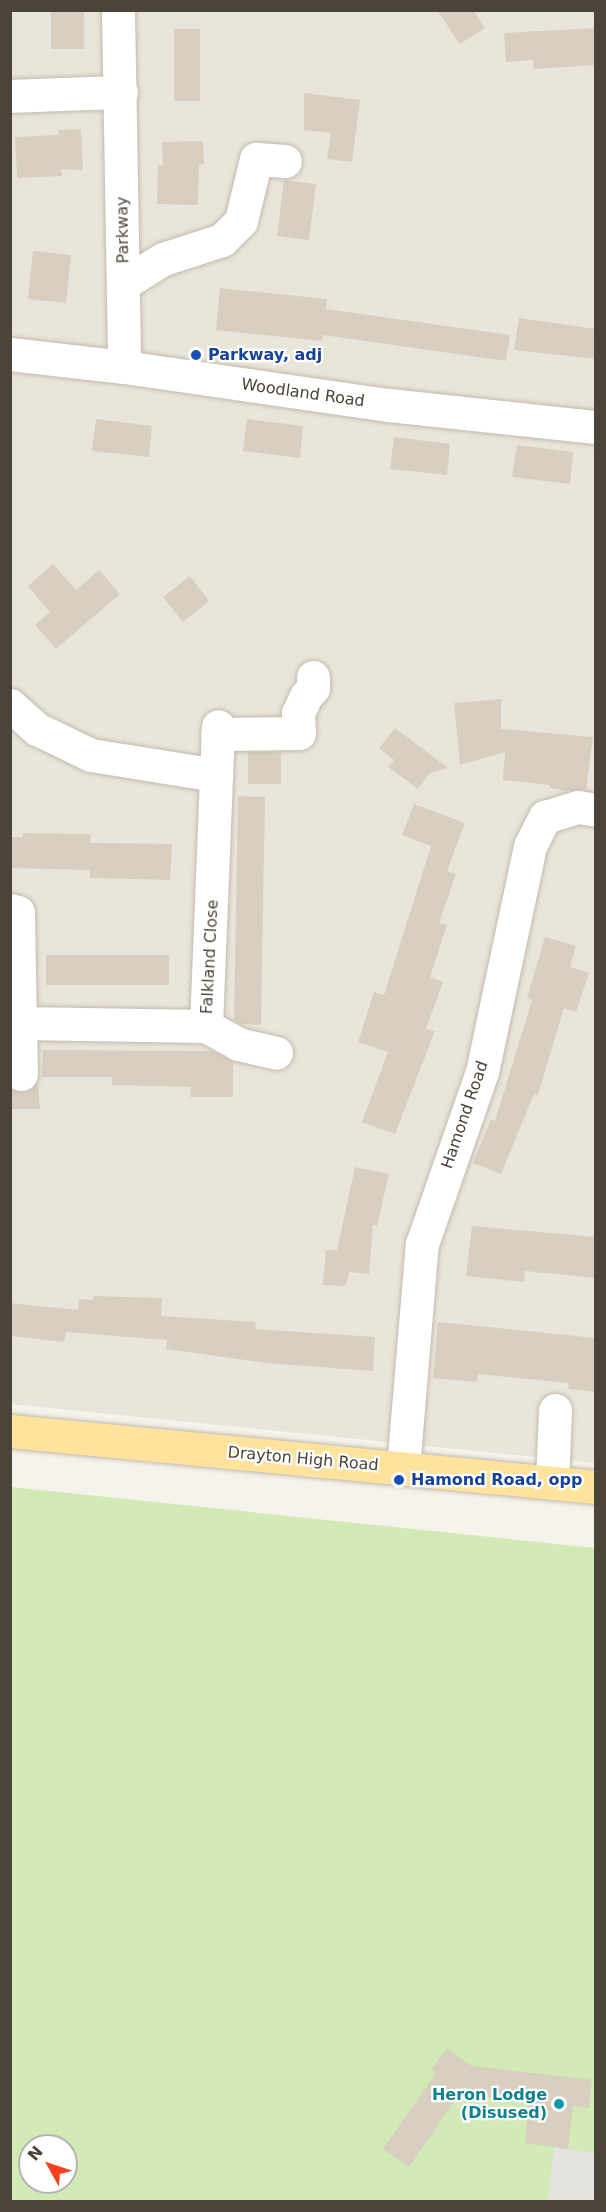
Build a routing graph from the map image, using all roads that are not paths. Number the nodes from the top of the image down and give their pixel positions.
1 (118, 10) edge
2 (121, 92) junction
3 (10, 96) edge
4 (285, 161) dead end
5 (123, 284) junction
6 (10, 354) edge
7 (124, 367) junction
8 (596, 427) edge
9 (313, 677) dead end
10 (10, 705) edge
11 (216, 775) junction
12 (596, 810) edge
13 (14, 911) edge
14 (206, 1026) junction
15 (18, 1052) edge
16 (276, 1053) dead end
17 (555, 1410) dead end
18 (10, 1431) edge
19 (403, 1468) junction
20 (552, 1483) junction
21 (596, 1487) edge

1 - 2 street, Parkway
2 - 3 street
2 - 5 street, Parkway
4 - 5 street
5 - 7 street, Parkway
6 - 7 street, Woodland Road
7 - 8 street, Woodland Road
9 - 11 street, Falkland Close
10 - 11 street
11 - 14 street, Falkland Close
12 - 19 street, Hamond Road
13 - 15 street, Falkland Close
14 - 15 street, Falkland Close
14 - 16 street
17 - 20 street
18 - 19 main road, Drayton High Road
19 - 20 main road, Drayton High Road
20 - 21 main road, Drayton High Road

